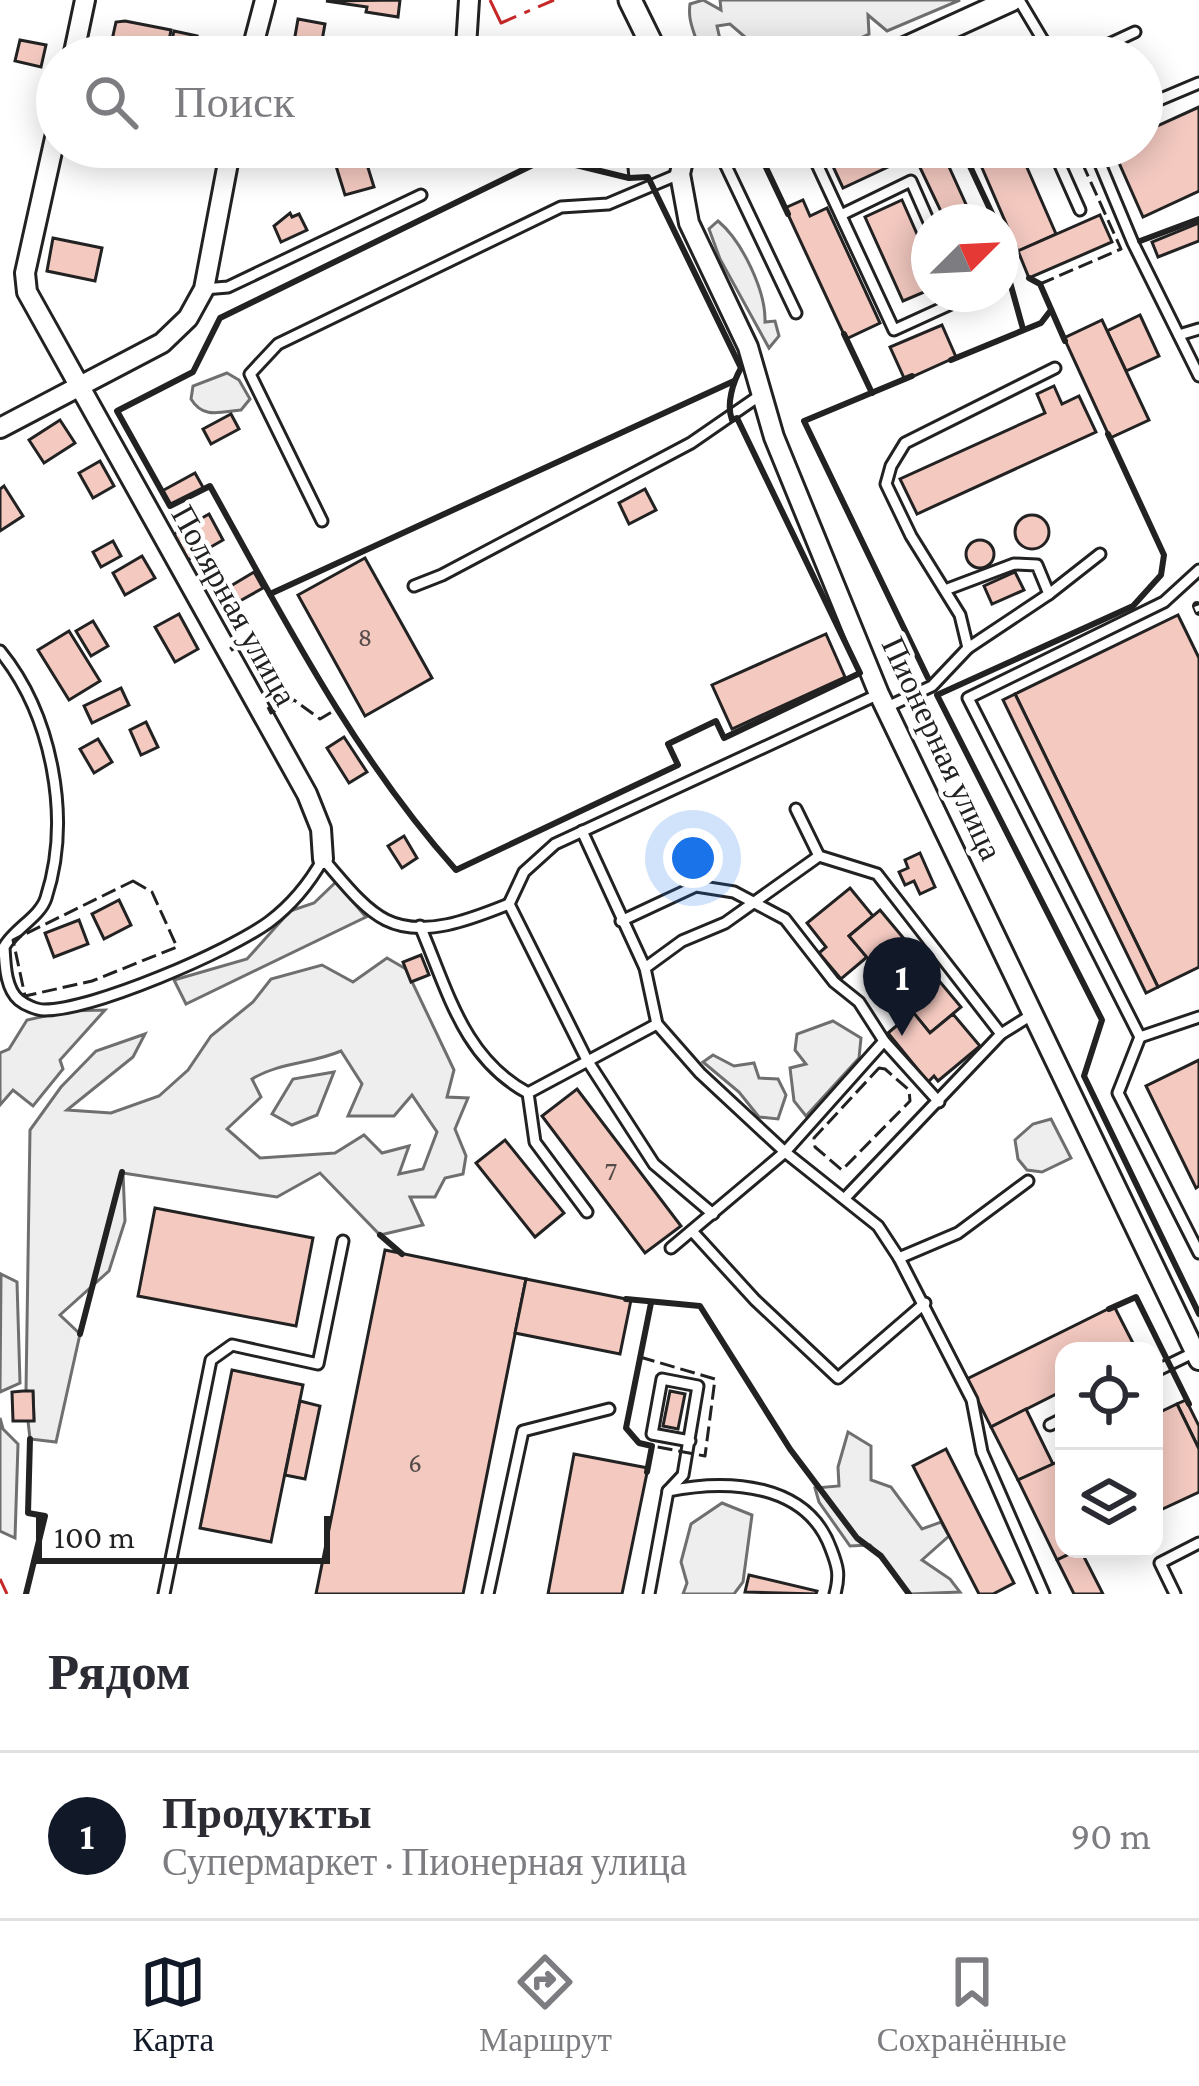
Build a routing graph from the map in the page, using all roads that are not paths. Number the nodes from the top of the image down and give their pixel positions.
1 (85, 0) edge
2 (265, 0) edge
3 (469, 0) edge
4 (630, 0) edge
5 (1015, 0) edge
6 (1135, 32) dead end
7 (77, 36) edge
8 (256, 36) edge
9 (467, 36) edge
10 (648, 36) edge
11 (934, 36) edge
12 (1039, 36) edge
13 (1126, 36) edge
14 (1199, 83) edge
15 (1163, 98) edge
16 (49, 168) edge
17 (227, 168) edge
18 (681, 168) edge
19 (727, 168) edge
20 (819, 168) edge
21 (1061, 168) edge
22 (1103, 168) edge
23 (680, 174) junction
24 (421, 195) dead end
25 (920, 204) edge
26 (1080, 211) dead end
27 (841, 215) junction
28 (204, 289) junction
29 (933, 312) edge
30 (796, 313) dead end
31 (1199, 329) edge
32 (1179, 335) junction
33 (1055, 368) dead end
34 (1199, 376) edge
35 (77, 387) junction
36 (762, 394) junction
37 (0, 428) edge
38 (322, 521) dead end
39 (1100, 554) dead end
40 (1199, 570) edge
41 (414, 586) dead end
42 (945, 590) junction
43 (1049, 594) junction
44 (968, 648) junction
45 (0, 651) edge
46 (882, 701) junction
47 (796, 808) dead end
48 (582, 831) junction
49 (819, 856) junction
50 (323, 859) junction
51 (755, 903) junction
52 (509, 904) junction
53 (621, 921) junction
54 (420, 926) junction
55 (645, 968) junction
56 (13, 993) junction
57 (0, 1003) edge
58 (1033, 1014) junction
59 (1199, 1017) edge
60 (657, 1024) junction
61 (1001, 1034) junction
62 (1140, 1037) junction
63 (884, 1041) junction
64 (586, 1060) junction
65 (528, 1094) junction
66 (939, 1102) junction
67 (785, 1152) junction
68 (1028, 1181) dead end
69 (845, 1198) junction
70 (587, 1212) dead end
71 (713, 1214) junction
72 (692, 1231) junction
73 (343, 1241) dead end
74 (671, 1248) dead end
75 (1199, 1252) edge
76 (898, 1258) junction
77 (925, 1303) junction
78 (1197, 1356) edge
79 (1163, 1369) edge
80 (610, 1409) dead end
81 (1055, 1422) edge
82 (1050, 1425) dead end
83 (689, 1441) junction
84 (668, 1491) junction
85 (1199, 1544) edge
86 (164, 1594) edge
87 (488, 1594) edge
88 (649, 1594) edge
89 (835, 1594) edge
90 (1044, 1594) edge
91 (1175, 1594) edge

1 - 7 street
2 - 8 street
3 - 9 street
4 - 10 street
5 - 11 street
5 - 12 lane
6 - 13 lane
14 - 15 lane
16 - 35 street, Полярная улица
17 - 28 street
18 - 23 street, Пионерная улица
19 - 30 lane
20 - 27 lane
21 - 26 lane
22 - 32 lane
23 - 36 street, Пионерная улица
23 - 38 lane
24 - 28 lane
25 - 27 lane
27 - 29 lane
28 - 35 street
31 - 32 lane
32 - 34 lane
33 - 42 lane
35 - 37 street
35 - 50 street, Полярная улица
36 - 41 lane
36 - 46 street, Пионерная улица
39 - 43 lane
40 - 62 lane
42 - 43 lane
42 - 44 lane
43 - 44 lane
44 - 46 lane
45 - 56 lane
46 - 48 lane
46 - 58 street, Пионерная улица
47 - 49 lane
48 - 52 lane
48 - 53 lane
49 - 51 lane
49 - 61 lane
50 - 54 lane
50 - 56 lane
51 - 53 lane
51 - 55 lane
51 - 63 lane
52 - 54 lane
52 - 64 lane
53 - 55 lane
54 - 65 lane
55 - 60 lane
56 - 57 lane
58 - 61 lane
58 - 78 street, Пионерная улица
59 - 62 lane
60 - 64 lane
60 - 67 lane
61 - 66 lane
62 - 75 lane
63 - 66 lane
63 - 67 lane
64 - 65 lane
64 - 71 lane
65 - 70 lane
66 - 69 lane
67 - 69 lane
67 - 71 lane
68 - 76 lane
69 - 76 lane
71 - 72 lane
72 - 74 lane
72 - 77 lane
73 - 86 lane
76 - 77 lane
77 - 90 lane
78 - 79 lane
80 - 87 lane
81 - 82 lane
83 - 83 lane
83 - 84 lane
84 - 88 lane
84 - 89 lane
85 - 91 lane

